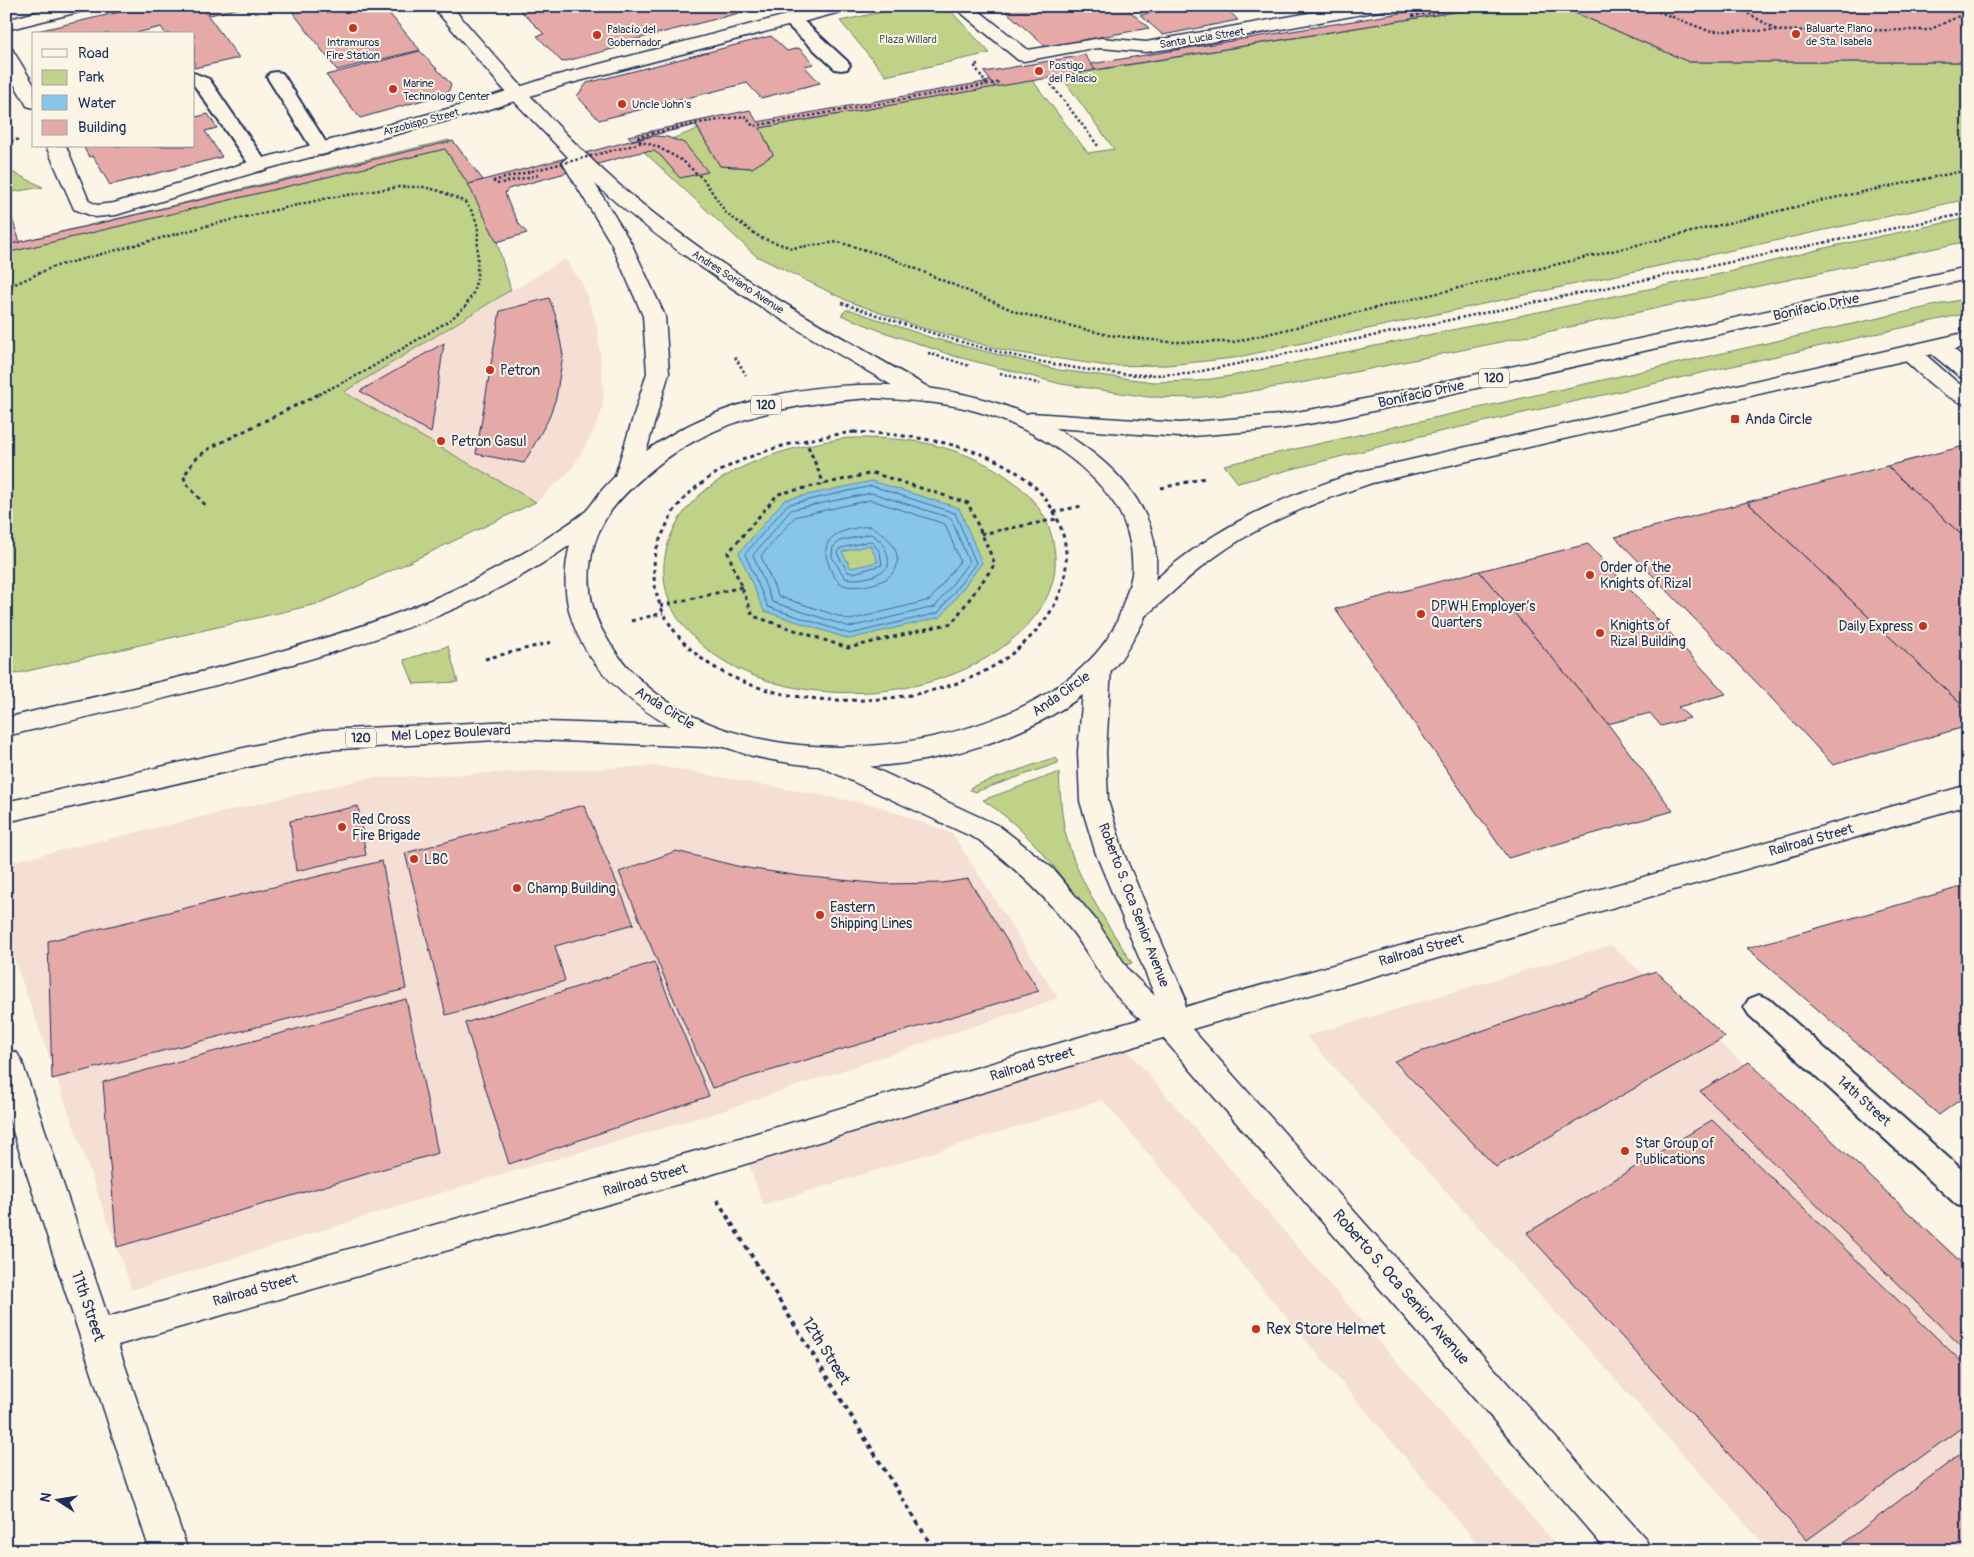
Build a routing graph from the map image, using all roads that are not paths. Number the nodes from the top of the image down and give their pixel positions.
1 (81, 6) edge
2 (441, 6) edge
3 (842, 6) edge
4 (962, 6) edge
5 (1380, 6) edge
6 (791, 20) junction
7 (6, 25) edge
8 (6, 53) edge
9 (841, 65) dead end
10 (276, 77) dead end
11 (195, 78) edge
12 (516, 93) junction
13 (32, 98) edge
14 (57, 148) edge
15 (321, 149) junction
16 (570, 156) junction
17 (259, 165) junction
18 (1968, 273) edge
19 (1968, 339) edge
20 (1937, 347) junction
21 (1911, 354) junction
22 (1968, 372) edge
23 (925, 395) junction
24 (1968, 398) edge
25 (1014, 418) junction
26 (626, 479) junction
27 (595, 516) junction
28 (1136, 611) junction
29 (1098, 667) junction
30 (6, 726) edge
31 (723, 738) junction
32 (825, 757) junction
33 (1968, 795) edge
34 (6, 812) edge
35 (1759, 1007) dead end
36 (1169, 1024) junction
37 (6, 1062) edge
38 (1968, 1195) edge
39 (98, 1335) junction
40 (169, 1551) edge
41 (1632, 1551) edge

1 - 7 main road
2 - 12 main road, Andres Soriano Avenue
3 - 6 main road, Arzobispo Street
4 - 5 main road, Santa Lucia Street
6 - 9 lane
6 - 12 main road, Arzobispo Street
8 - 13 main road
10 - 15 lane
11 - 17 lane
12 - 15 main road, Arzobispo Street
12 - 16 main road, Andres Soriano Avenue
14 - 17 main road, Arzobispo Street
15 - 17 main road, Arzobispo Street
16 - 23 main road, Andres Soriano Avenue
16 - 26 main road, Andres Soriano Avenue
18 - 25 main road, Bonifacio Drive / 120
19 - 20 main road, 120
20 - 21 main road, 120
20 - 22 main road
21 - 24 main road
21 - 28 main road, 120
23 - 25 main road, Anda Circle / 120
23 - 26 main road, Anda Circle / 120
25 - 28 main road, Anda Circle / 120
26 - 27 main road, Anda Circle / 120
27 - 30 main road, 120
27 - 31 main road, Anda Circle / 120
28 - 29 main road, Anda Circle / 120
29 - 32 main road, Anda Circle / 120
29 - 36 main road, Roberto S. Oca Senior Avenue
31 - 32 main road, Anda Circle / 120
31 - 34 main road, Mel Lopez Boulevard / 120
32 - 36 main road, Roberto S. Oca Senior Avenue
33 - 36 main road, Railroad Street
35 - 38 lane, 14th Street
36 - 39 main road, Railroad Street
36 - 41 main road, Roberto S. Oca Senior Avenue
37 - 39 main road, 11th Street
39 - 40 main road, 11th Street

